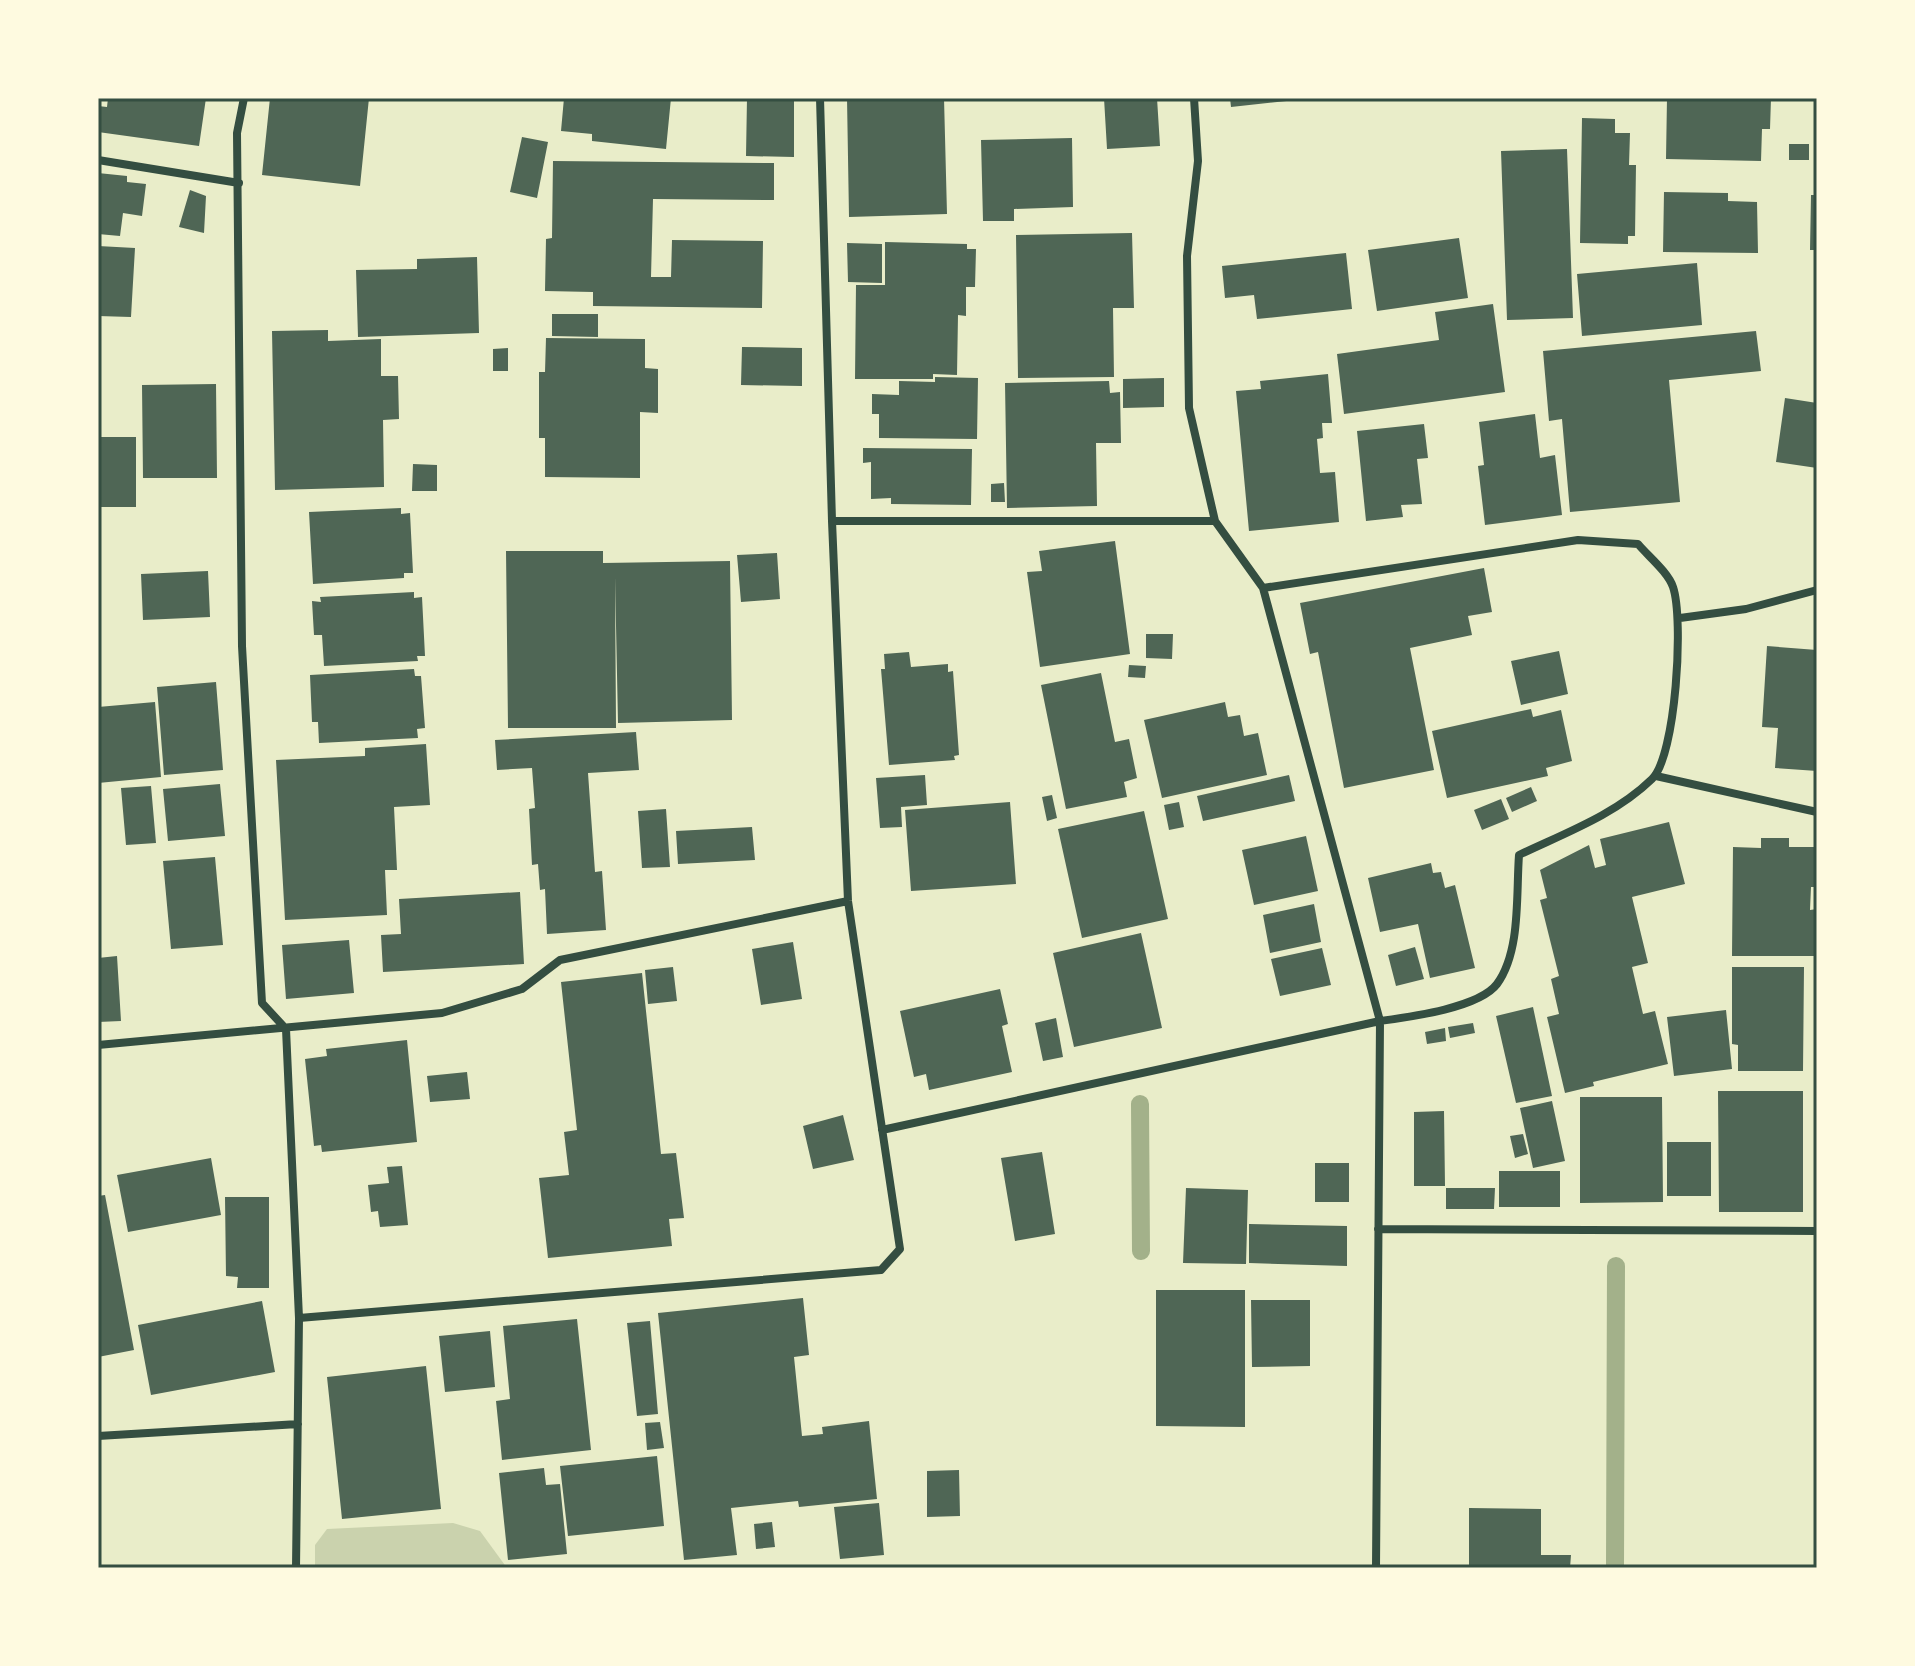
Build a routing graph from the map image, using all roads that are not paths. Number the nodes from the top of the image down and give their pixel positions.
1 (244, 98) edge
2 (820, 98) edge
3 (1194, 98) edge
4 (98, 160) edge
5 (239, 183) junction
6 (832, 521) junction
7 (1215, 521) junction
8 (1263, 588) junction
9 (1817, 590) edge
10 (1680, 618) junction
11 (1656, 776) junction
12 (1817, 812) edge
13 (848, 901) junction
14 (1380, 1021) junction
15 (286, 1029) junction
16 (98, 1045) edge
17 (882, 1130) junction
18 (1378, 1229) junction
19 (1817, 1231) edge
20 (299, 1318) junction
21 (298, 1424) junction
22 (98, 1436) edge
23 (296, 1568) edge
24 (1376, 1568) edge

1 - 5 street
2 - 6 street
3 - 7 street
4 - 5 street
5 - 15 street
6 - 7 street
6 - 13 street
7 - 8 street
8 - 10 street
8 - 14 street
9 - 10 street
10 - 11 street
11 - 12 street
11 - 14 street
13 - 15 street
13 - 17 street
14 - 17 street
14 - 18 street
15 - 16 street
15 - 20 street
17 - 20 street
18 - 19 street
18 - 24 street
20 - 21 street
21 - 22 street
21 - 23 street

